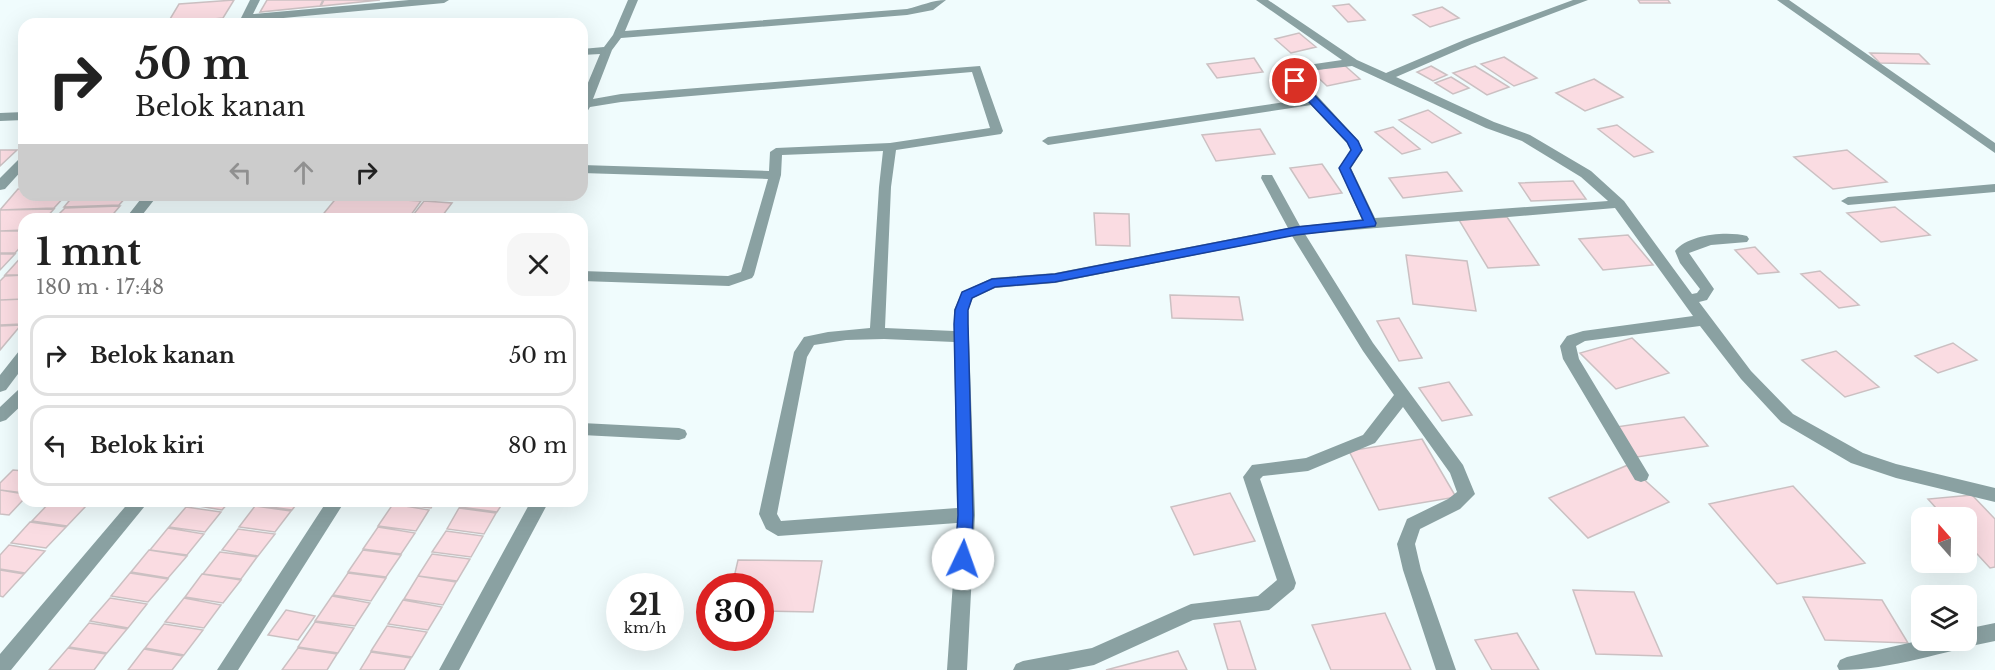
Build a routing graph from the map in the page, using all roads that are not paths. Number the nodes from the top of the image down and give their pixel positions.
1 (255, 0) edge
2 (444, 0) edge
3 (633, 0) edge
4 (941, 0) edge
5 (1260, 0) edge
6 (1584, 0) edge
7 (1782, 0) edge
8 (246, 18) edge
9 (273, 18) edge
10 (618, 34) junction
11 (607, 50) junction
12 (588, 52) edge
13 (1353, 62) junction
14 (1387, 77) junction
15 (588, 97) edge
16 (1313, 101) junction
17 (588, 106) edge
18 (18, 116) edge
19 (0, 117) edge
20 (1048, 141) dead end
21 (890, 147) junction
22 (1995, 149) edge
23 (18, 166) edge
24 (588, 170) edge
25 (775, 176) junction
26 (1267, 178) dead end
27 (0, 186) edge
28 (1995, 188) edge
29 (146, 201) edge
30 (1848, 201) dead end
31 (1619, 204) junction
32 (137, 213) edge
33 (1370, 223) junction
34 (1296, 231) junction
35 (1742, 239) dead end
36 (588, 276) edge
37 (1688, 299) junction
38 (1704, 320) junction
39 (877, 334) junction
40 (961, 337) junction
41 (18, 363) edge
42 (0, 386) edge
43 (1403, 395) junction
44 (18, 400) edge
45 (0, 416) edge
46 (588, 429) edge
47 (679, 434) dead end
48 (1641, 475) dead end
49 (1995, 495) edge
50 (135, 507) edge
51 (332, 507) edge
52 (537, 507) edge
53 (966, 515) junction
54 (1995, 632) edge
55 (1977, 636) edge
56 (1911, 651) edge
57 (1847, 666) dead end
58 (0, 669) edge
59 (227, 670) edge
60 (449, 670) edge
61 (957, 670) edge
62 (1023, 670) edge
63 (1446, 670) edge

1 - 8 street
2 - 9 street
3 - 10 street
4 - 10 street
5 - 13 street
6 - 14 street
7 - 22 street
10 - 11 street
11 - 12 street
11 - 15 street
13 - 14 street
13 - 16 street
14 - 31 street
16 - 20 street
16 - 33 street
17 - 21 street
18 - 19 street
21 - 25 street
21 - 39 street
23 - 27 street
24 - 25 street
25 - 36 street
26 - 34 street
28 - 30 street
29 - 32 street
31 - 33 street
31 - 37 street
33 - 34 street
34 - 40 street
34 - 43 street
35 - 37 street
37 - 38 street
38 - 48 street
38 - 49 street
39 - 40 street
39 - 53 street
40 - 53 street
41 - 42 street
43 - 62 street
43 - 63 street
44 - 45 street
46 - 47 street
50 - 58 street
51 - 59 street
52 - 60 street
53 - 61 street
54 - 55 street
56 - 57 street

